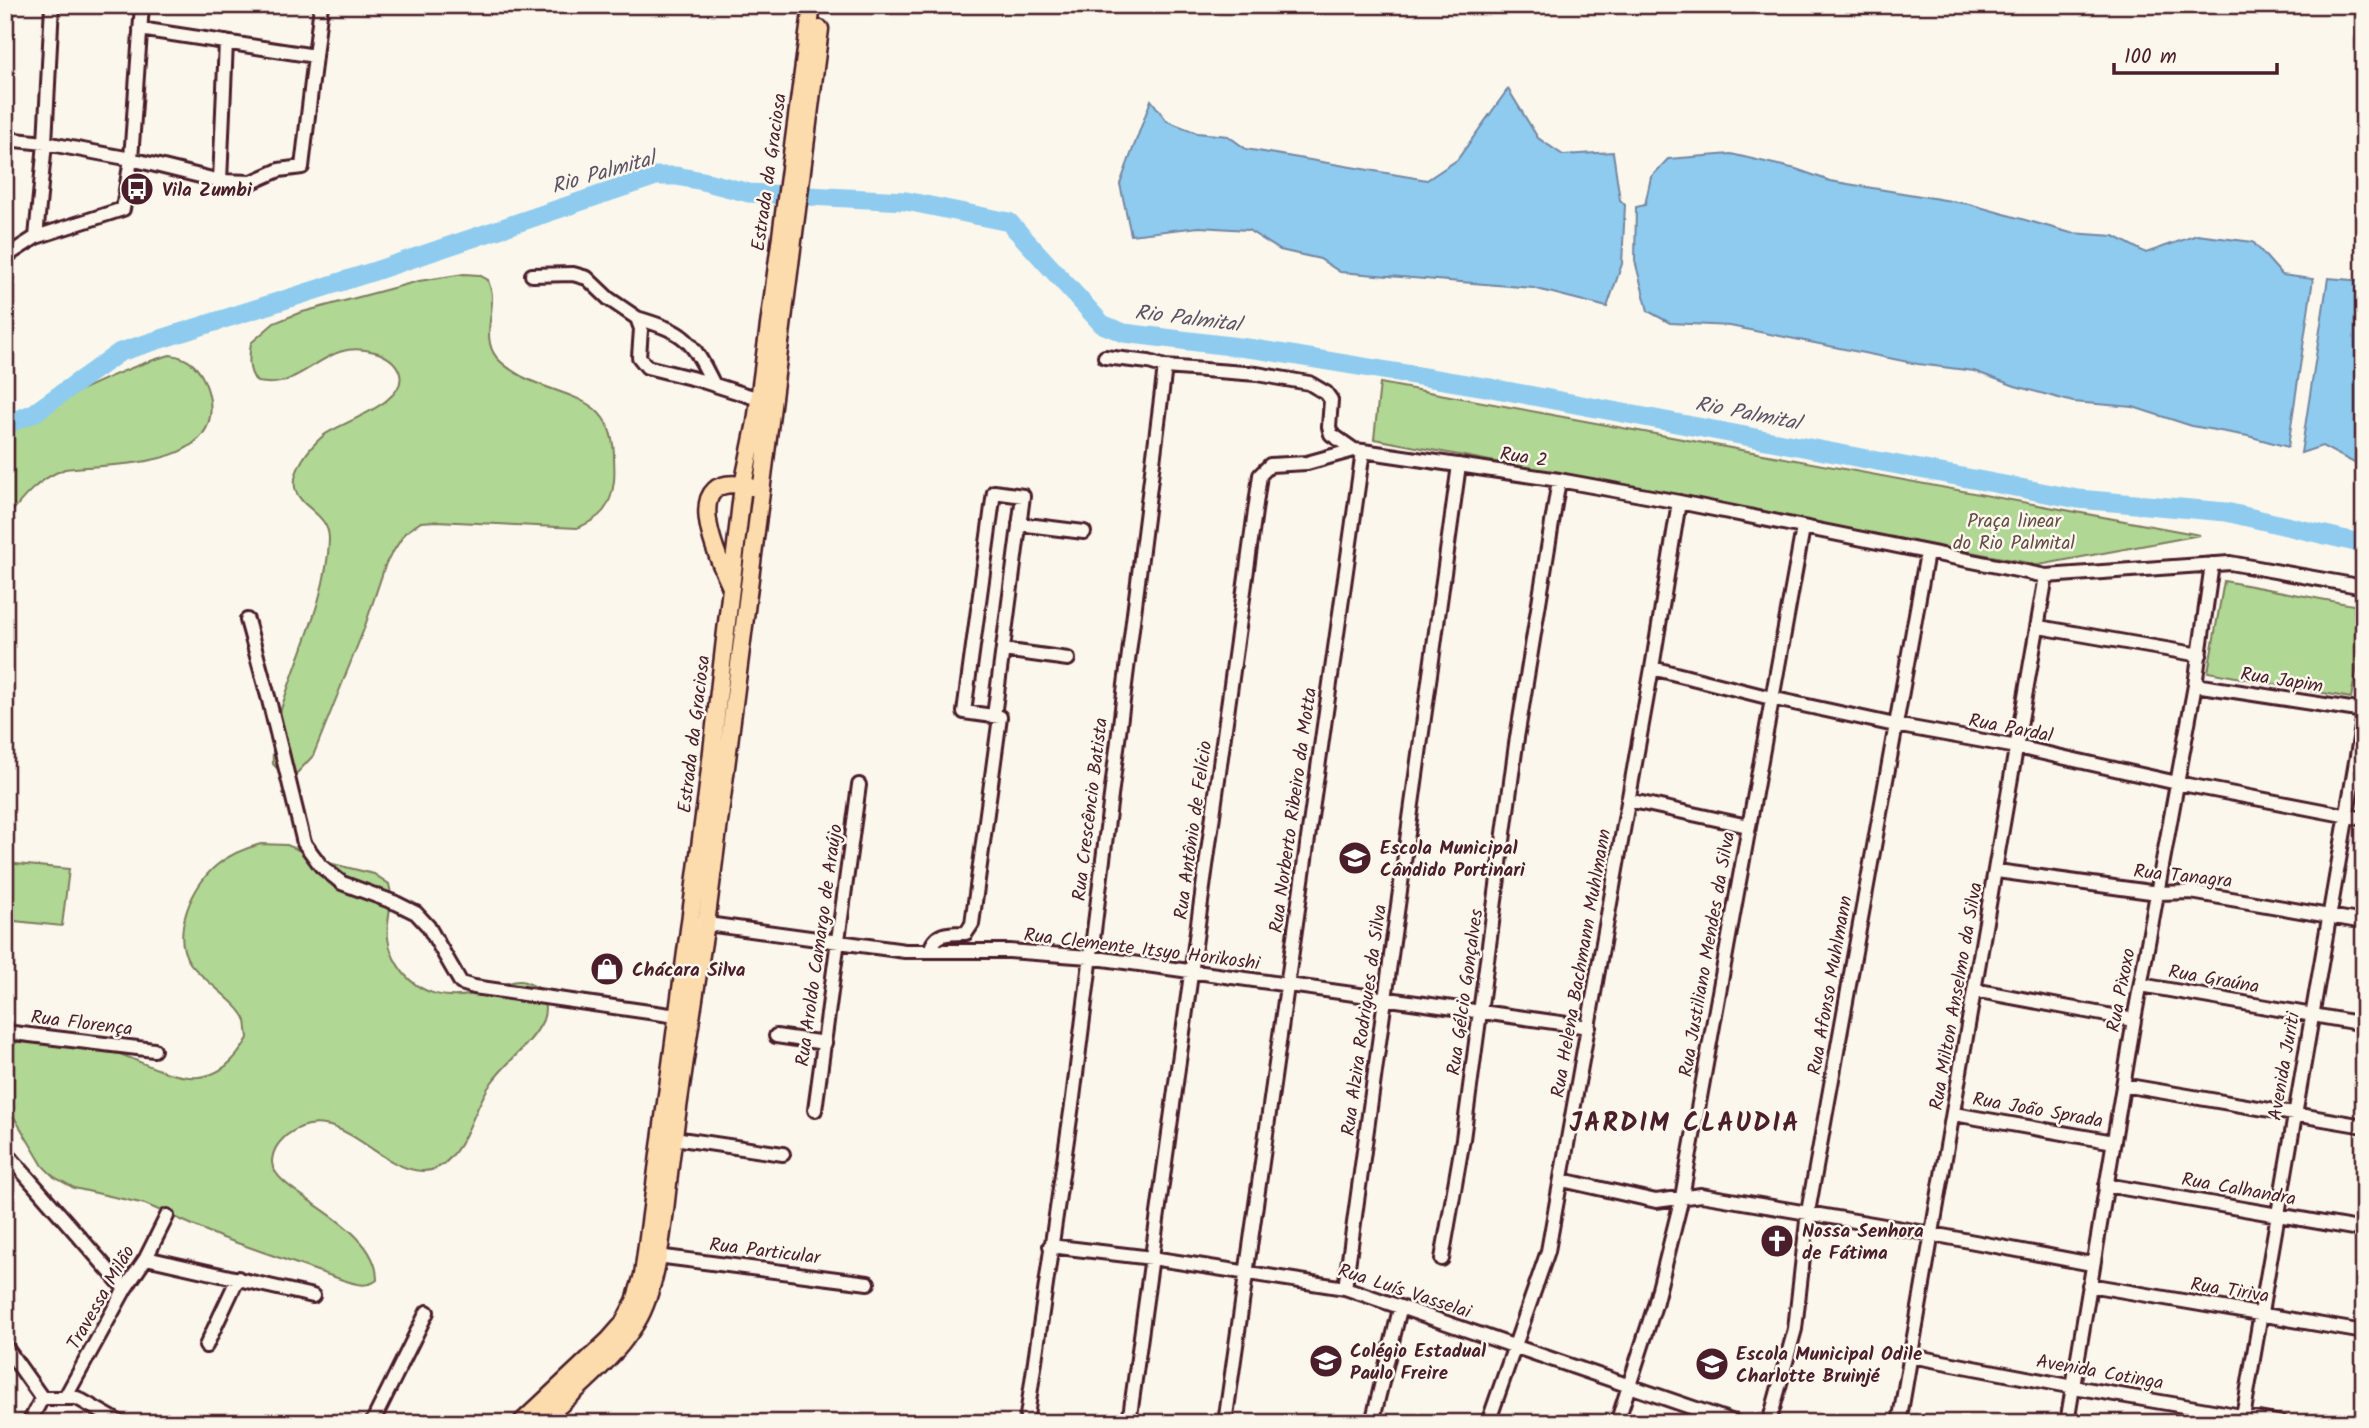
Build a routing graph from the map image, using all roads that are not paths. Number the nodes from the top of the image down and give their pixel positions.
1 (52, 5) edge
2 (142, 5) edge
3 (321, 5) edge
4 (812, 5) edge
5 (822, 5) edge
6 (140, 29) junction
7 (226, 42) junction
8 (315, 56) junction
9 (5, 139) edge
10 (44, 143) junction
11 (131, 159) junction
12 (795, 170) junction
13 (220, 181) junction
14 (789, 212) junction
15 (36, 237) junction
16 (5, 257) edge
17 (532, 275) dead end
18 (637, 318) junction
19 (1105, 357) dead end
20 (1165, 367) junction
21 (714, 385) junction
22 (759, 399) junction
23 (1359, 451) junction
24 (1459, 465) junction
25 (1559, 480) junction
26 (743, 485) junction
27 (761, 489) junction
28 (1679, 502) junction
29 (1019, 524) junction
30 (1803, 528) junction
31 (1084, 532) dead end
32 (1927, 553) junction
33 (2213, 564) junction
34 (2046, 576) junction
35 (731, 587) junction
36 (2364, 587) edge
37 (247, 620) dead end
38 (2039, 626) junction
39 (1003, 650) junction
40 (2200, 655) junction
41 (1068, 659) dead end
42 (1652, 668) junction
43 (2195, 685) junction
44 (1772, 698) junction
45 (2364, 713) edge
46 (994, 716) junction
47 (1895, 724) junction
48 (2017, 747) junction
49 (2177, 783) junction
50 (859, 785) dead end
51 (1628, 800) junction
52 (2346, 816) junction
53 (2364, 819) edge
54 (1748, 826) junction
55 (1997, 871) junction
56 (2158, 893) junction
57 (2331, 916) junction
58 (2364, 922) edge
59 (698, 923) junction
60 (839, 941) junction
61 (930, 951) junction
62 (1089, 957) junction
63 (1192, 971) junction
64 (2141, 985) junction
65 (1287, 986) junction
66 (1974, 990) junction
67 (1385, 999) junction
68 (1481, 1014) junction
69 (2311, 1014) junction
70 (677, 1016) junction
71 (2134, 1020) junction
72 (2364, 1024) edge
73 (1589, 1027) junction
74 (5, 1032) edge
75 (776, 1036) dead end
76 (825, 1043) junction
77 (154, 1050) dead end
78 (2123, 1085) junction
79 (815, 1110) dead end
80 (1954, 1114) junction
81 (2295, 1114) junction
82 (2364, 1126) edge
83 (674, 1138) junction
84 (2114, 1142) junction
85 (783, 1154) dead end
86 (8, 1155) dead end
87 (1562, 1180) junction
88 (2106, 1185) junction
89 (1682, 1197) junction
90 (1808, 1212) junction
91 (2277, 1214) junction
92 (167, 1216) dead end
93 (2364, 1230) edge
94 (1933, 1234) junction
95 (1049, 1246) junction
96 (657, 1256) junction
97 (146, 1258) junction
98 (1152, 1258) junction
99 (1442, 1259) dead end
100 (2092, 1265) junction
101 (1247, 1271) junction
102 (238, 1278) junction
103 (868, 1283) dead end
104 (2089, 1285) junction
105 (1345, 1288) junction
106 (125, 1289) junction
107 (313, 1296) dead end
108 (1400, 1308) junction
109 (427, 1312) dead end
110 (2259, 1313) junction
111 (2364, 1332) edge
112 (5, 1346) edge
113 (206, 1346) dead end
114 (1515, 1346) junction
115 (1911, 1356) junction
116 (1629, 1387) junction
117 (2074, 1387) junction
118 (42, 1398) junction
119 (65, 1398) junction
120 (2243, 1419) edge
121 (29, 1423) edge
122 (121, 1423) edge
123 (372, 1423) edge
124 (521, 1423) edge
125 (540, 1423) edge
126 (1026, 1423) edge
127 (1129, 1423) edge
128 (1224, 1423) edge
129 (1372, 1423) edge
130 (1488, 1423) edge
131 (1617, 1423) edge
132 (1737, 1423) edge
133 (1769, 1423) edge
134 (1899, 1423) edge
135 (2067, 1423) edge
136 (2282, 1423) edge

1 - 10 street
2 - 6 street
3 - 8 street
4 - 12 main road, Estrada da Graciosa
5 - 12 main road, Estrada da Graciosa
6 - 7 street
6 - 11 street
7 - 8 street
7 - 13 street
8 - 13 street
9 - 10 street
10 - 11 street
10 - 15 street
11 - 13 street
11 - 15 street
12 - 14 main road, Estrada da Graciosa
14 - 22 main road, Estrada da Graciosa
14 - 27 main road, Estrada da Graciosa
15 - 16 street
17 - 18 street
18 - 21 street
18 - 21 street
19 - 20 street
20 - 23 street
20 - 62 street, Rua Crescêncio Batista
21 - 22 street
22 - 26 main road, Estrada da Graciosa
23 - 24 street, Rua 2
23 - 63 street, Rua Antônio de Felício
23 - 65 street, Rua Norberto Ribeiro da Motta
24 - 25 street, Rua 2
24 - 67 street, Rua Alzira Rodrigues da Silva
25 - 28 street, Rua 2
25 - 68 street, Rua Gélcio Gonçalves
26 - 27 main road
26 - 35 main road, Estrada da Graciosa
26 - 35 main road
27 - 59 main road, Estrada da Graciosa
28 - 30 street, Rua 2
28 - 42 street, Rua Helena Bachmann Muhlmann
29 - 31 street
29 - 39 street
29 - 46 street
30 - 32 street, Rua 2
30 - 44 street, Rua Justiliano Mendes da Silva
32 - 34 street, Rua 2
32 - 47 street, Rua Afonso Muhlmann
33 - 34 street, Rua 2
33 - 36 street, Rua 2
33 - 40 street, Rua Pixoxo
34 - 38 street, Rua Milton Anselmo da Silva
35 - 59 main road, Estrada da Graciosa
37 - 70 street
38 - 40 street
38 - 48 street, Rua Milton Anselmo da Silva
39 - 41 street
39 - 46 street
40 - 43 street, Rua Pixoxo
42 - 44 street, Rua Pardal
42 - 51 street, Rua Helena Bachmann Muhlmann
43 - 45 street, Rua Japim
43 - 49 street, Rua Pixoxo
44 - 47 street, Rua Pardal
44 - 54 street, Rua Justiliano Mendes da Silva
45 - 52 street, Avenida Juriti
46 - 61 street
47 - 48 street, Rua Pardal
47 - 90 street, Rua Afonso Muhlmann
48 - 49 street, Rua Pardal
48 - 55 street, Rua Milton Anselmo da Silva
49 - 52 street, Rua Pardal
49 - 56 street, Rua Pixoxo
50 - 60 street, Rua Aroldo Camargo de Araújo
51 - 54 street
51 - 73 street, Rua Helena Bachmann Muhlmann
52 - 53 street, Rua Pardal
52 - 57 street, Avenida Juriti
54 - 89 street, Rua Justiliano Mendes da Silva
55 - 56 street, Rua Tanagra
55 - 66 street, Rua Milton Anselmo da Silva
56 - 57 street, Rua Tanagra
56 - 64 street, Rua Pixoxo
57 - 58 street, Rua Tanagra
57 - 69 street, Avenida Juriti
59 - 60 street, Rua Clemente Itsyo Horikoshi
59 - 70 main road, Estrada da Graciosa
59 - 83 main road, Estrada da Graciosa
60 - 61 street, Rua Clemente Itsyo Horikoshi
60 - 76 street, Rua Aroldo Camargo de Araújo
61 - 62 street, Rua Clemente Itsyo Horikoshi
62 - 63 street, Rua Clemente Itsyo Horikoshi
62 - 95 street, Rua Crescêncio Batista
63 - 65 street, Rua Clemente Itsyo Horikoshi
63 - 98 street, Rua Antônio de Felício
64 - 69 street, Rua Graúna
64 - 71 street, Rua Pixoxo
65 - 67 street, Rua Clemente Itsyo Horikoshi
65 - 101 street, Rua Norberto Ribeiro da Motta
66 - 71 street
66 - 80 street, Rua Milton Anselmo da Silva
67 - 68 street, Rua Clemente Itsyo Horikoshi
67 - 105 street, Rua Alzira Rodrigues da Silva
68 - 73 street, Rua Clemente Itsyo Horikoshi
68 - 99 street, Rua Gélcio Gonçalves
69 - 72 street, Rua Graúna
69 - 81 street, Avenida Juriti
70 - 124 main road, Estrada da Graciosa
71 - 78 street, Rua Pixoxo
73 - 87 street, Rua Helena Bachmann Muhlmann
74 - 77 street, Rua Florença
75 - 76 street
76 - 79 street, Rua Aroldo Camargo de Araújo
78 - 81 street
78 - 84 street, Rua Pixoxo
80 - 84 street, Rua João Sprada
80 - 94 street, Rua Milton Anselmo da Silva
81 - 82 street
81 - 91 street, Avenida Juriti
83 - 85 street
83 - 96 main road, Estrada da Graciosa
84 - 88 street, Rua Pixoxo
86 - 106 street
87 - 89 street
87 - 114 street, Rua Helena Bachmann Muhlmann
88 - 91 street, Rua Calhandra
88 - 100 street, Rua Pixoxo
89 - 90 street
89 - 116 street, Rua Justiliano Mendes da Silva
90 - 94 street
90 - 133 street, Rua Afonso Muhlmann
91 - 93 street, Rua Calhandra
91 - 110 street, Avenida Juriti
92 - 97 street, Travessa Milão
94 - 100 street
94 - 115 street, Rua Milton Anselmo da Silva
95 - 98 street, Rua Luís Vasselai
95 - 126 street, Rua Crescêncio Batista
96 - 103 street, Rua Particular
96 - 125 main road, Estrada da Graciosa
97 - 102 street
97 - 106 street, Travessa Milão
98 - 101 street, Rua Luís Vasselai
98 - 127 street, Rua Antônio de Felício
100 - 104 street, Rua Pixoxo
101 - 105 street, Rua Luís Vasselai
101 - 128 street, Rua Norberto Ribeiro da Motta
102 - 107 street
102 - 113 street
104 - 110 street, Rua Tiriva
104 - 117 street, Rua Pixoxo
105 - 108 street, Rua Luís Vasselai
106 - 119 street, Travessa Milão
108 - 114 street, Rua Luís Vasselai
108 - 129 street
109 - 123 street
110 - 111 street, Rua Tiriva
110 - 120 street, Avenida Juriti
112 - 118 street
114 - 116 street, Rua Luís Vasselai
114 - 130 street, Rua Helena Bachmann Muhlmann
115 - 117 street, Avenida Cotinga
115 - 134 street, Rua Milton Anselmo da Silva
116 - 131 street, Rua Justiliano Mendes da Silva
116 - 132 street, Rua Luís Vasselai
117 - 120 street, Avenida Cotinga
117 - 135 street, Rua Pixoxo
118 - 119 street
118 - 121 street
119 - 122 street
120 - 136 street, Avenida Cotinga

